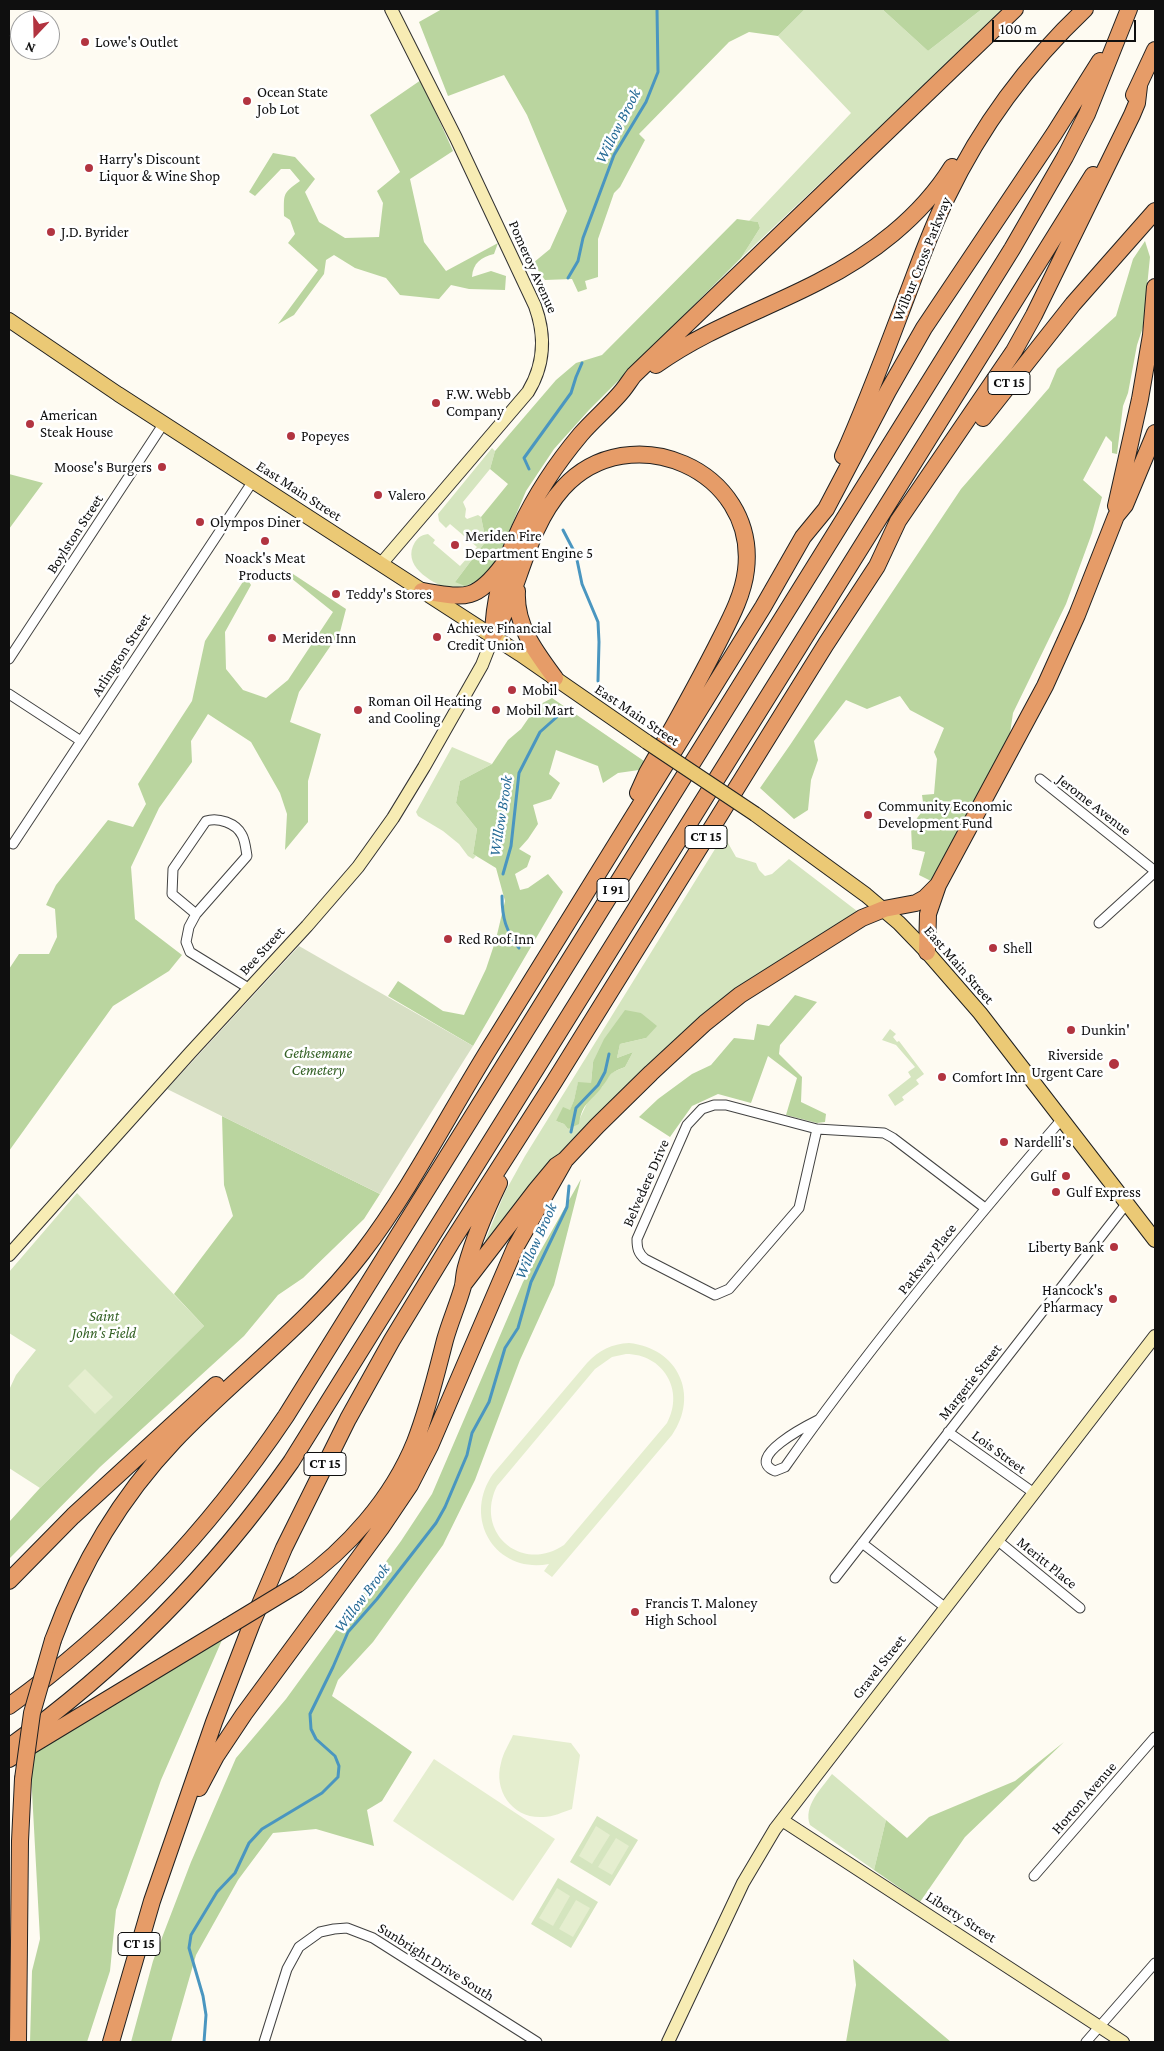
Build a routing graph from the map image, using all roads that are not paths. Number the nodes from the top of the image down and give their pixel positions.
1 (391, 9) edge
2 (1015, 9) edge
3 (1085, 9) edge
4 (1123, 9) edge
5 (1129, 9) edge
6 (1155, 50) edge
7 (1139, 86) junction
8 (982, 133) junction
9 (1155, 211) edge
10 (1155, 287) edge
11 (9, 320) edge
12 (622, 390) junction
13 (164, 424) junction
14 (1155, 432) edge
15 (253, 481) junction
16 (1116, 516) junction
17 (803, 537) junction
18 (511, 552) junction
19 (382, 564) junction
20 (877, 566) junction
21 (518, 579) junction
22 (422, 591) junction
23 (493, 637) junction
24 (9, 659) edge
25 (555, 678) junction
26 (9, 694) edge
27 (81, 741) junction
28 (1040, 779) dead end
29 (634, 815) junction
30 (13, 844) dead end
31 (1155, 871) edge
32 (938, 885) junction
33 (884, 909) junction
34 (196, 914) junction
35 (1099, 922) dead end
36 (927, 952) junction
37 (250, 989) junction
38 (536, 1110) junction
39 (1062, 1119) junction
40 (818, 1129) junction
41 (565, 1160) junction
42 (1127, 1203) junction
43 (985, 1208) junction
44 (1155, 1240) edge
45 (9, 1255) edge
46 (463, 1285) junction
47 (313, 1309) junction
48 (1155, 1336) edge
49 (818, 1420) junction
50 (948, 1432) junction
51 (1034, 1493) junction
52 (997, 1540) junction
53 (862, 1543) junction
54 (835, 1578) dead end
55 (9, 1581) edge
56 (946, 1608) junction
57 (1080, 1608) dead end
58 (9, 1706) edge
59 (1155, 1737) edge
60 (9, 1747) edge
61 (9, 1759) edge
62 (782, 1820) junction
63 (170, 1846) junction
64 (1034, 1876) dead end
65 (20, 1883) junction
66 (9, 1955) edge
67 (1155, 1963) edge
68 (1099, 2027) junction
69 (18, 2042) edge
70 (111, 2042) edge
71 (264, 2042) edge
72 (537, 2042) edge
73 (668, 2042) edge
74 (1086, 2042) edge
75 (1122, 2042) edge

1 - 19 main road, Pomeroy Avenue
2 - 12 highway
3 - 8 highway, Wilbur Cross Parkway
4 - 17 highway
5 - 58 highway, I 91
6 - 7 highway, I 91
7 - 20 highway
7 - 60 highway, I 91
8 - 12 highway
8 - 17 highway, Wilbur Cross Parkway
9 - 20 highway, CT 15
10 - 16 highway
11 - 13 main road, East Main Street
12 - 18 highway
13 - 15 main road, East Main Street
13 - 24 street, Boylston Street
14 - 16 highway
15 - 19 main road, East Main Street
15 - 27 street, Arlington Street
16 - 32 highway
17 - 29 highway
18 - 22 highway
18 - 23 highway
19 - 22 main road, East Main Street
20 - 38 highway, CT 15
21 - 23 highway
21 - 25 highway
21 - 29 highway
22 - 23 main road, East Main Street
23 - 25 main road, East Main Street
23 - 37 main road, Bee Street
25 - 33 main road, East Main Street, bridge
26 - 27 street
27 - 30 street, Arlington Street
28 - 31 street, Jerome Avenue
29 - 47 highway
31 - 35 street
32 - 33 highway
32 - 36 highway
33 - 36 main road, East Main Street
33 - 41 highway
34 - 34 street
34 - 37 street
36 - 39 main road, East Main Street
37 - 45 main road, Bee Street
38 - 46 highway
38 - 63 highway, CT 15
39 - 42 main road, East Main Street
39 - 43 street, Parkway Place
40 - 40 street, Belvedere Drive
40 - 43 street, Belvedere Drive
41 - 46 highway
41 - 63 highway
42 - 44 main road, East Main Street
42 - 50 street, Margerie Street
43 - 49 street, Parkway Place
46 - 61 highway, bridge
47 - 55 highway
47 - 65 highway, bridge
48 - 51 main road, Gravel Street
49 - 49 street, Parkway Place
50 - 51 street, Lois Street
50 - 53 street, Margerie Street
51 - 52 main road, Gravel Street
52 - 56 main road, Gravel Street
52 - 57 street, Meritt Place
53 - 54 street, Margerie Street
53 - 56 street
56 - 62 main road, Gravel Street
59 - 64 street, Horton Avenue
62 - 68 main road, Liberty Street
62 - 73 main road, Gravel Street
63 - 70 highway, CT 15
65 - 66 highway
65 - 69 highway
67 - 68 street
68 - 74 street
68 - 75 main road, Liberty Street
71 - 72 street, Sunbright Drive South

